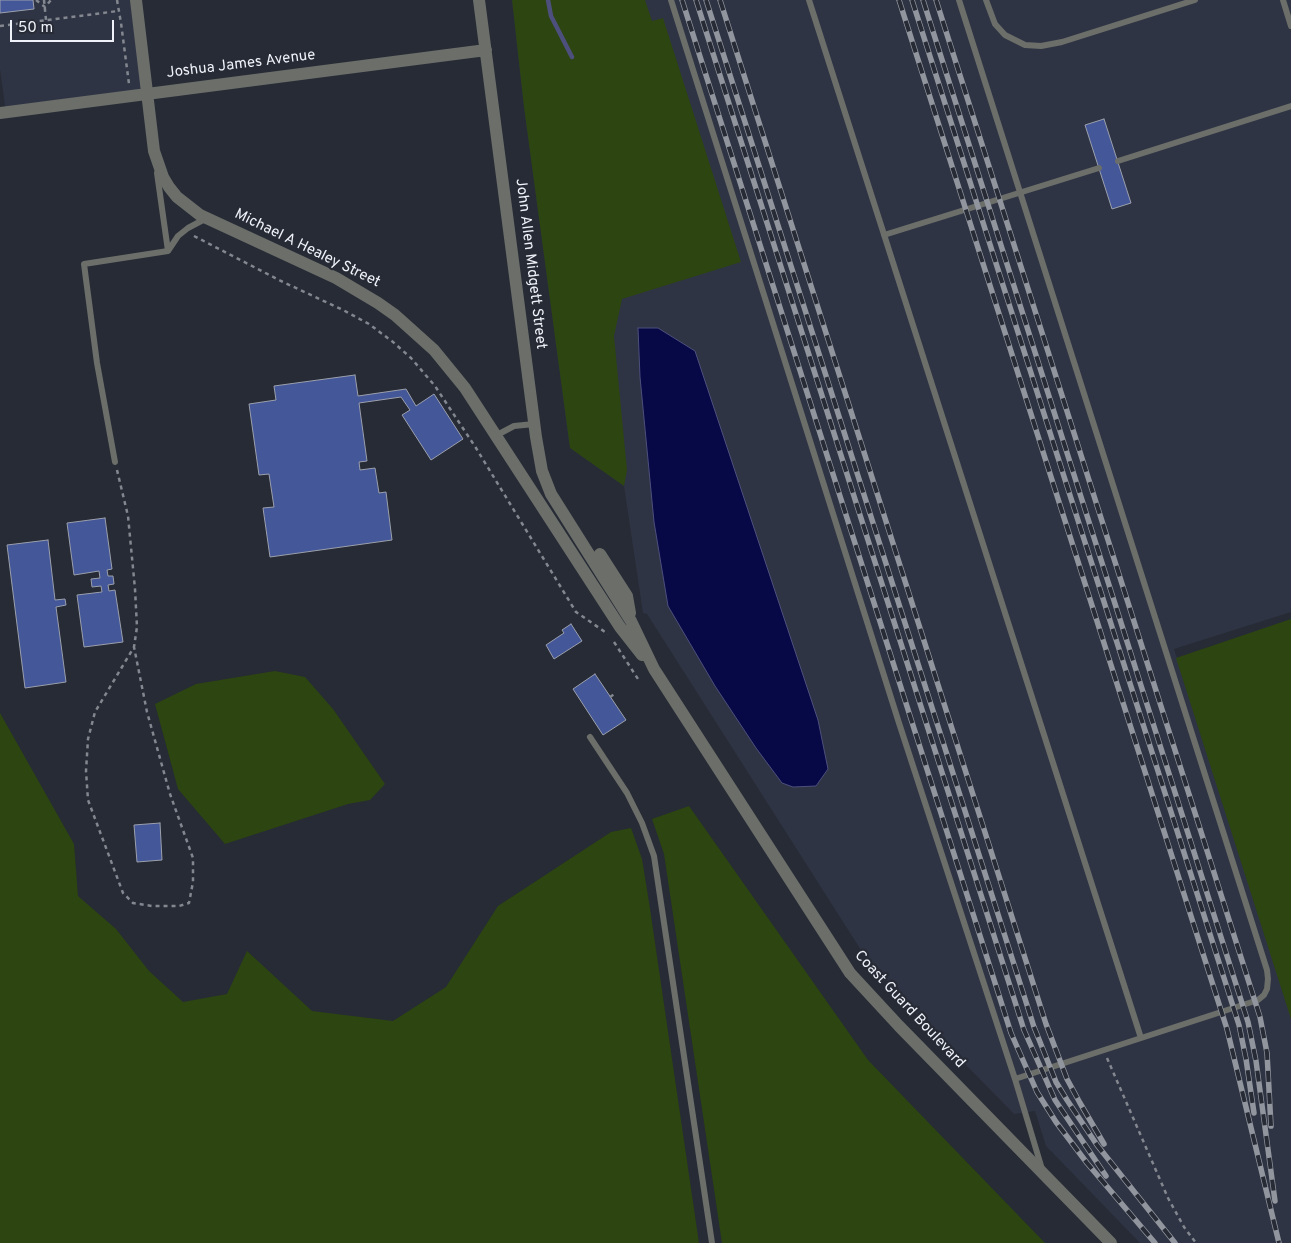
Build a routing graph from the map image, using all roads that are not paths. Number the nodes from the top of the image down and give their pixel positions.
1 (136, 0) edge
2 (479, 0) edge
3 (670, 0) edge
4 (809, 0) edge
5 (959, 0) edge
6 (986, 0) edge
7 (1195, 0) edge
8 (1283, 0) edge
9 (1291, 26) edge
10 (486, 50) junction
11 (146, 93) junction
12 (1291, 106) edge
13 (0, 113) edge
14 (154, 151) junction
15 (1118, 162) dead end
16 (1099, 168) dead end
17 (1020, 192) junction
18 (207, 218) junction
19 (884, 236) junction
20 (168, 251) junction
21 (534, 424) junction
22 (497, 435) junction
23 (115, 462) road end
24 (632, 621) joint
25 (614, 630) joint
26 (654, 669) junction
27 (590, 737) dead end
28 (1141, 1038) junction
29 (1015, 1078) junction
30 (1044, 1174) junction
31 (712, 1243) edge
32 (1111, 1243) edge

1 - 11 street, Michael A Healey Street
2 - 10 street, John Allen Midgett Street
3 - 29 lane
4 - 19 lane
5 - 17 lane
6 - 7 lane
8 - 9 lane
10 - 11 street, Joshua James Avenue
10 - 21 street, John Allen Midgett Street
11 - 13 street, Joshua James Avenue
11 - 14 street, Michael A Healey Street
12 - 15 lane
14 - 18 street, Michael A Healey Street
14 - 20 lane
16 - 17 lane
17 - 19 lane
17 - 28 lane
18 - 20 lane
18 - 22 street, Michael A Healey Street
19 - 28 lane
20 - 23 lane
21 - 22 lane
21 - 24 street, John Allen Midgett Street
22 - 25 street, Michael A Healey Street
24 - 26 street, Coast Guard Boulevard
25 - 26 street, Coast Guard Boulevard
26 - 30 street, Coast Guard Boulevard
27 - 31 lane
28 - 29 lane
29 - 30 lane
30 - 32 street, Coast Guard Boulevard

